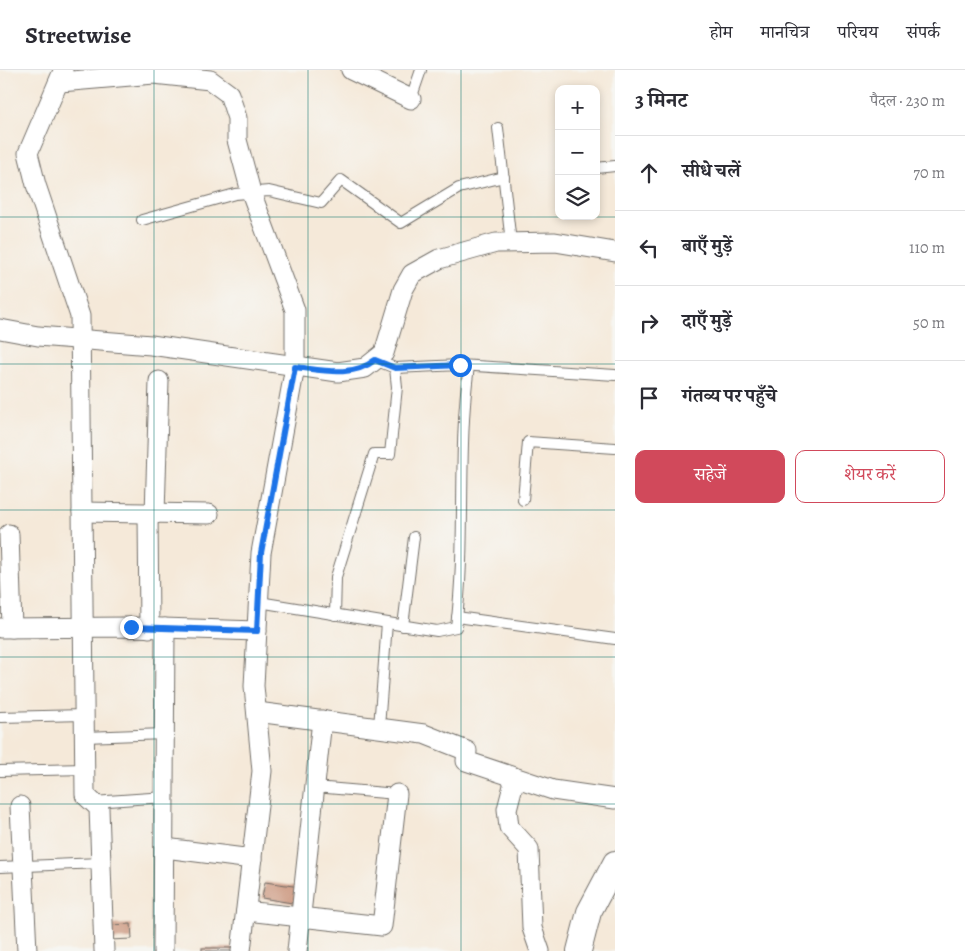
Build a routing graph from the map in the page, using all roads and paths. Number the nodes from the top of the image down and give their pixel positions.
1 (351, 70) edge
2 (421, 70) edge
3 (61, 76) edge
4 (411, 99) joint
5 (498, 128) dead end
6 (615, 166) edge
7 (600, 168) edge
8 (504, 177) junction
9 (251, 192) junction
10 (142, 220) dead end
11 (511, 242) junction
12 (615, 252) edge
13 (0, 329) edge
14 (79, 339) junction
15 (375, 360) junction
16 (469, 366) junction
17 (295, 367) junction
18 (395, 368) junction
19 (615, 375) edge
20 (159, 381) dead end
21 (615, 448) edge
22 (523, 500) dead end
23 (82, 512) junction
24 (151, 513) junction
25 (209, 514) dead end
26 (9, 534) dead end
27 (414, 536) dead end
28 (258, 602) junction
29 (335, 615) junction
30 (457, 617) junction
31 (387, 624) junction
32 (403, 626) junction
33 (84, 627) junction
34 (6, 628) edge
35 (157, 628) junction
36 (257, 631) junction
37 (615, 639) edge
38 (256, 712) junction
39 (85, 715) junction
40 (0, 716) edge
41 (322, 720) junction
42 (379, 727) junction
43 (164, 734) junction
44 (85, 737) junction
45 (85, 769) junction
46 (0, 771) edge
47 (515, 778) junction
48 (315, 787) junction
49 (397, 794) joint
50 (164, 797) junction
51 (615, 799) edge
52 (92, 802) junction
53 (20, 806) dead end
54 (165, 848) junction
55 (252, 859) junction
56 (101, 863) junction
57 (615, 863) edge
58 (23, 866) junction
59 (0, 867) edge
60 (246, 911) junction
61 (301, 917) junction
62 (27, 951) edge
63 (104, 951) edge
64 (163, 951) edge
65 (241, 951) edge
66 (297, 951) edge
67 (540, 951) edge
68 (579, 951) edge

1 - 4 street
2 - 4 lane
3 - 9 street
3 - 14 street
5 - 8 lane
6 - 7 lane
8 - 9 lane
8 - 11 lane
9 - 10 lane
9 - 17 street
11 - 12 street
11 - 15 street
13 - 14 street
14 - 17 street
14 - 23 street
15 - 17 street
15 - 18 lane
16 - 18 lane
16 - 19 lane
16 - 30 lane
17 - 28 street
18 - 29 lane
20 - 24 street
21 - 22 lane
23 - 24 street
23 - 33 street
24 - 25 street
24 - 35 street
26 - 34 street
27 - 32 lane
28 - 29 lane
28 - 36 street
29 - 31 lane
30 - 32 lane
30 - 37 lane
31 - 32 lane
31 - 42 lane
33 - 34 street
33 - 35 street
33 - 39 street
35 - 36 street
35 - 43 street
36 - 38 street
38 - 41 street
38 - 55 street
39 - 40 lane
39 - 44 street
41 - 42 street
41 - 48 street
42 - 47 street
43 - 44 lane
43 - 50 street
44 - 45 street
45 - 46 lane
45 - 52 street
47 - 51 street
47 - 67 street
48 - 49 lane
48 - 61 street
49 - 61 street
50 - 52 lane
50 - 54 street
52 - 56 street
53 - 58 street
54 - 55 street
54 - 64 street
55 - 60 street
56 - 58 lane
56 - 63 street
57 - 68 street
58 - 59 lane
58 - 62 street
60 - 61 street
60 - 65 street
61 - 66 street

